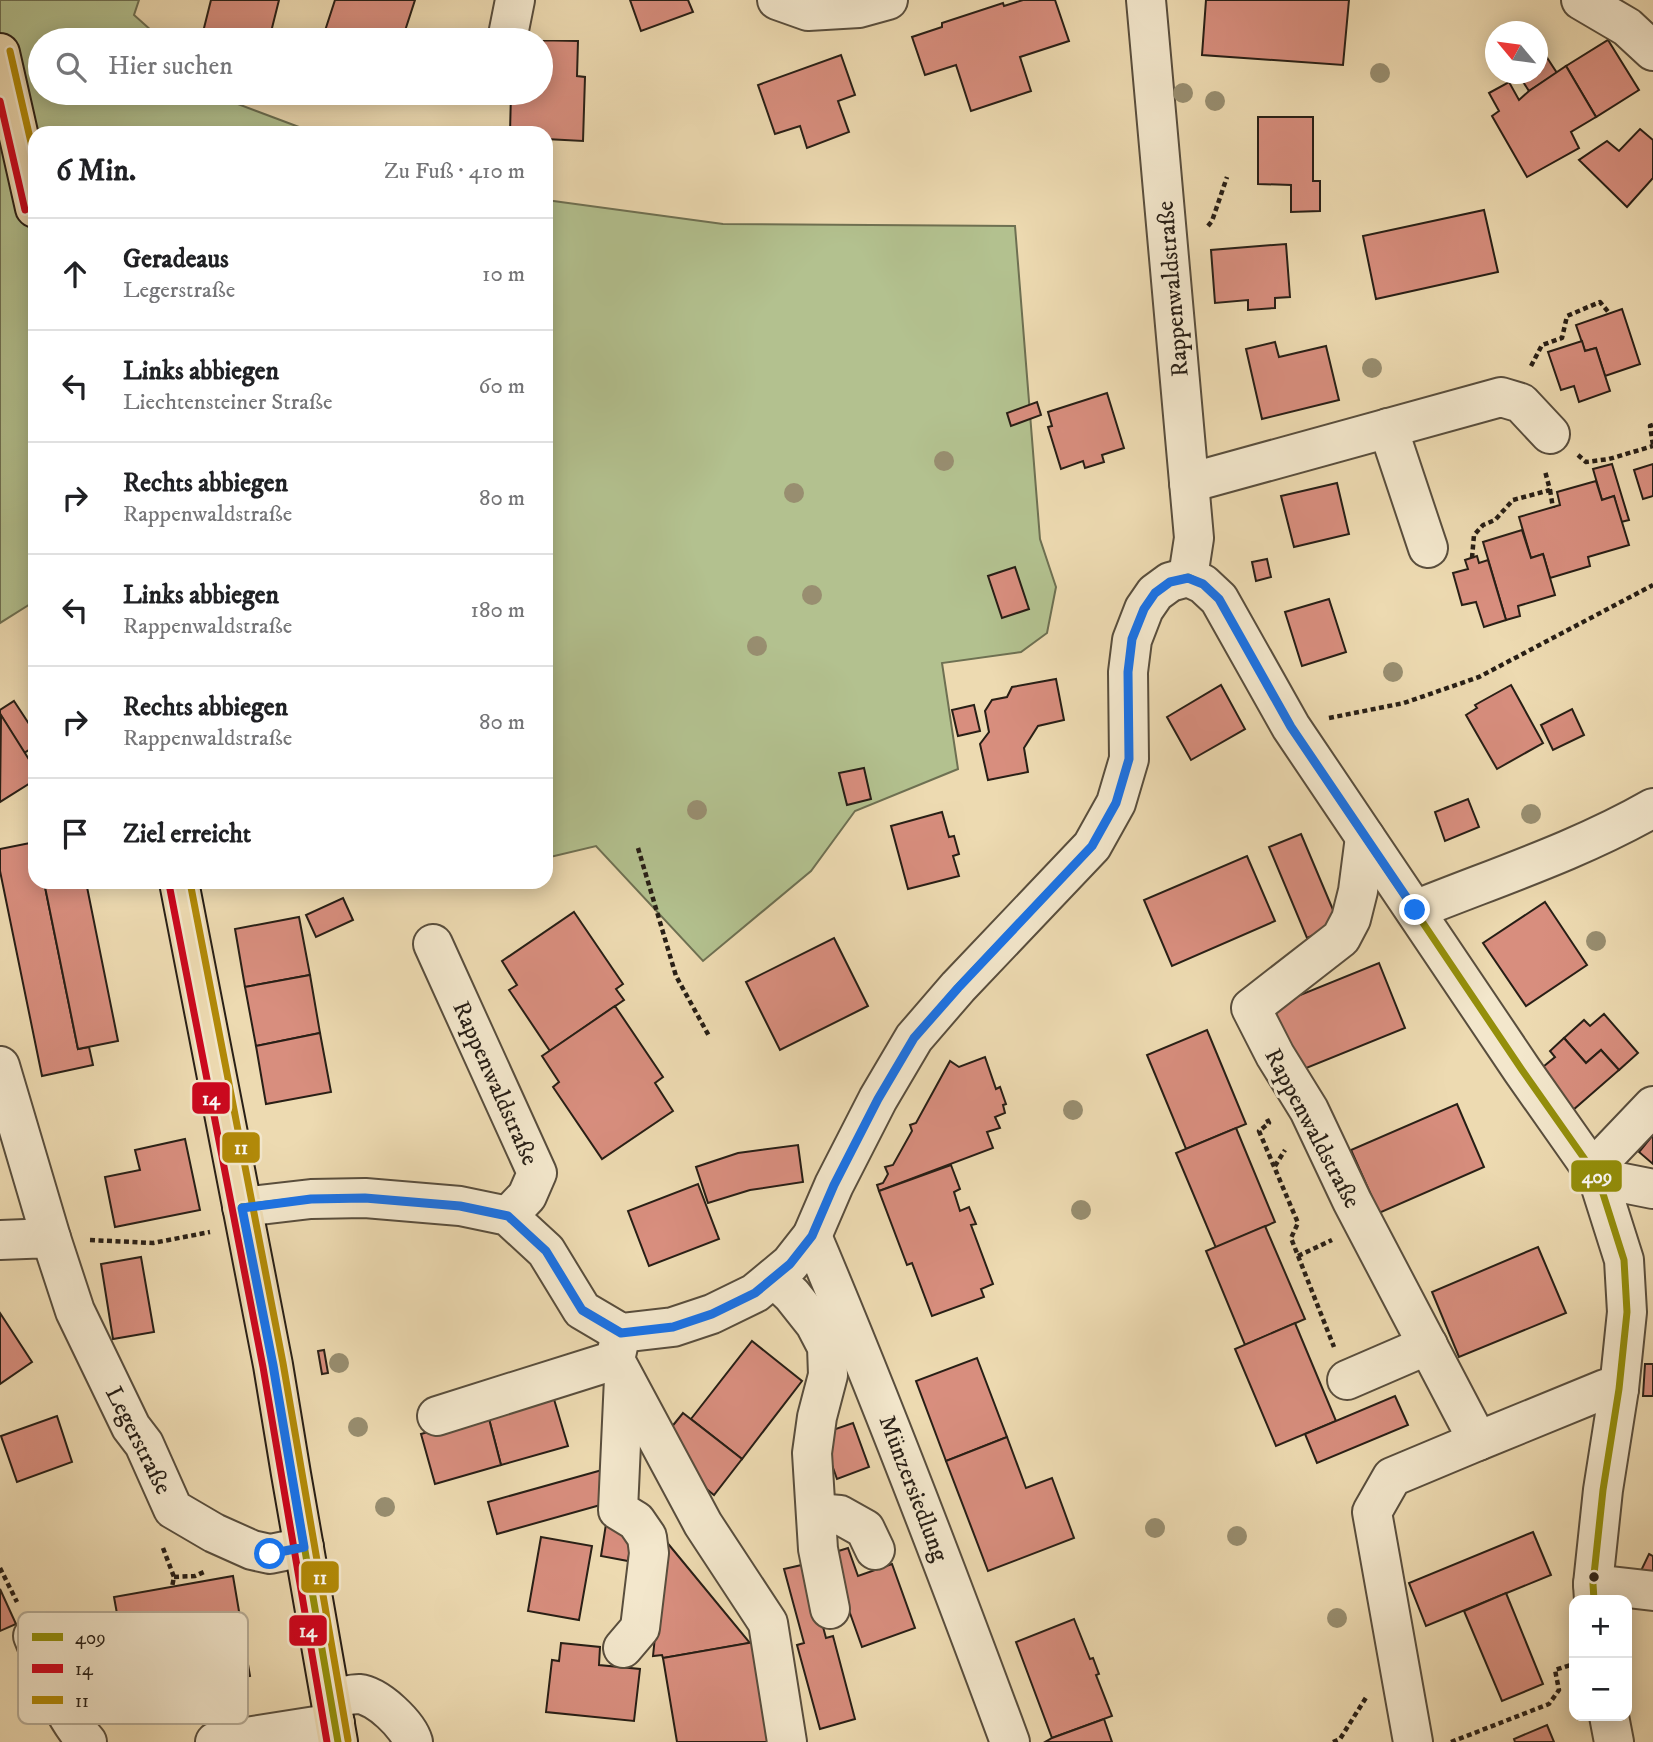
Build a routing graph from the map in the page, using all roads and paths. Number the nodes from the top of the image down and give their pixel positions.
1 (515, 0) edge
2 (777, 0) edge
3 (888, 0) edge
4 (1146, 0) edge
5 (1581, 0) edge
6 (509, 28) edge
7 (1653, 51) edge
8 (0, 53) edge
9 (28, 177) edge
10 (1227, 177) dead end
11 (1208, 226) dead end
12 (1610, 314) dead end
13 (1562, 338) junction
14 (1565, 346) dead end
15 (1512, 400) junction
16 (1653, 425) edge
17 (1388, 428) junction
18 (1553, 437) junction
19 (1653, 445) edge
20 (1189, 483) junction
21 (1550, 490) junction
22 (1552, 508) dead end
23 (1428, 548) dead end
24 (1472, 558) dead end
25 (1188, 578) junction
26 (1653, 585) edge
27 (1327, 719) dead end
28 (1653, 808) edge
29 (1365, 836) junction
30 (638, 848) dead end
31 (180, 889) edge
32 (1415, 910) junction
33 (433, 944) dead end
34 (709, 1036) dead end
35 (0, 1066) edge
36 (1653, 1106) edge
37 (1264, 1112) dead end
38 (1595, 1174) junction
39 (1653, 1189) edge
40 (508, 1216) junction
41 (228, 1219) junction
42 (812, 1236) junction
43 (51, 1238) junction
44 (0, 1240) edge
45 (774, 1278) junction
46 (1428, 1345) junction
47 (620, 1357) junction
48 (1347, 1380) joint
49 (1619, 1389) junction
50 (437, 1416) dead end
51 (1478, 1441) junction
52 (816, 1513) junction
53 (304, 1547) junction
54 (875, 1550) dead end
55 (1653, 1591) edge
56 (1594, 1592) edge
57 (830, 1609) dead end
58 (623, 1648) dead end
59 (1569, 1666) edge
60 (335, 1721) edge
61 (1610, 1721) edge
62 (72, 1724) edge
63 (86, 1742) edge
64 (215, 1742) edge
65 (413, 1742) edge
66 (787, 1742) edge
67 (1010, 1742) edge
68 (1413, 1742) edge
69 (1451, 1742) edge
70 (1614, 1742) edge

1 - 6 street
2 - 3 street
4 - 20 street, Rappenwaldstraße
5 - 7 street
8 - 9 main road
10 - 11 path
12 - 13 path
13 - 14 path
13 - 15 path
15 - 17 street
15 - 18 street
16 - 19 path
17 - 20 street
17 - 23 street
18 - 19 path
18 - 21 path
20 - 25 street, Rappenwaldstraße
21 - 22 path
21 - 24 path
25 - 29 street
25 - 42 street
26 - 27 path
28 - 32 street
29 - 32 street
29 - 46 street, Rappenwaldstraße
30 - 34 path
31 - 41 main road
32 - 38 street
33 - 40 street, Rappenwaldstraße
35 - 43 street, Legerstraße
36 - 38 street
37 - 48 path
38 - 39 street
38 - 49 street
40 - 41 street
40 - 47 street
41 - 43 path
41 - 53 main road
42 - 45 street
42 - 67 street, Münzersiedlung
43 - 44 street
43 - 53 street, Legerstraße
45 - 47 street
45 - 52 street
46 - 48 street
46 - 51 street, Rappenwaldstraße
47 - 50 street
47 - 58 street
47 - 66 street
49 - 51 street
49 - 56 street
51 - 68 street
52 - 54 street
52 - 57 street
53 - 60 main road
55 - 56 street
59 - 69 path
60 - 64 street
60 - 65 street
61 - 70 street
62 - 63 street

